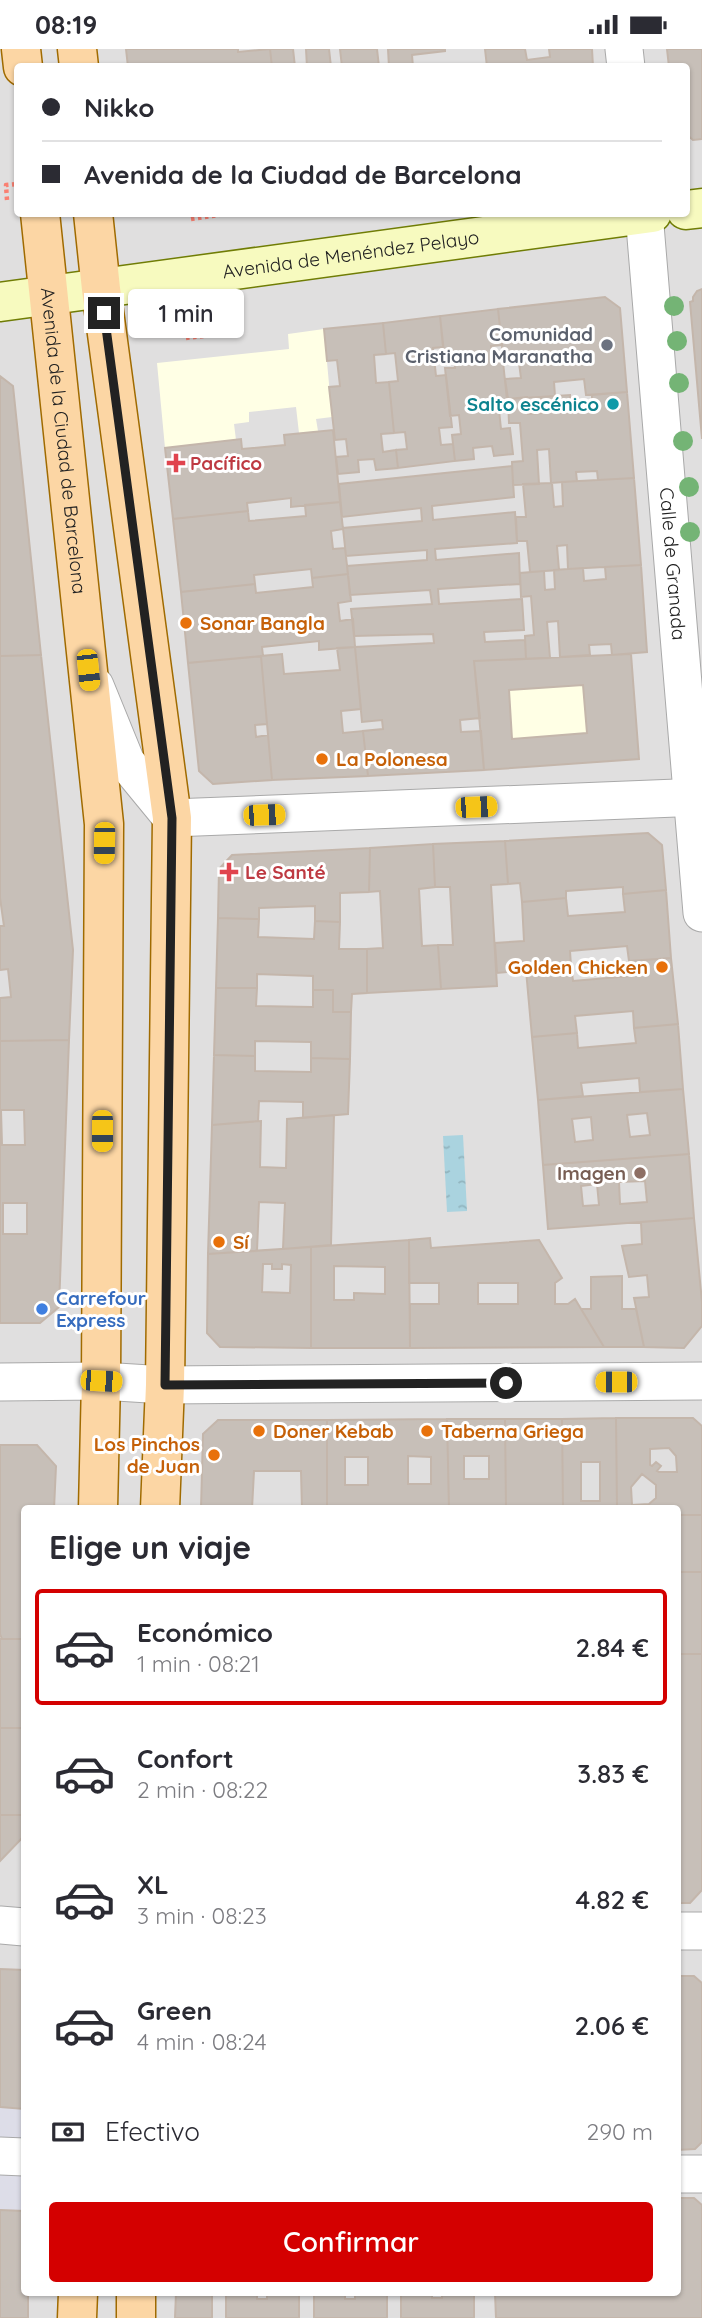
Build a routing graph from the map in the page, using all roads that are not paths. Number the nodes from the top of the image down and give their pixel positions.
1 (40, 217) edge
2 (93, 217) edge
3 (622, 217) edge
4 (644, 217) edge
5 (101, 289) junction
6 (50, 296) junction
7 (0, 302) edge
8 (88, 670) junction
9 (698, 798) edge
10 (172, 818) junction
11 (702, 913) edge
12 (101, 1381) junction
13 (702, 1381) edge
14 (0, 1382) edge
15 (165, 1385) junction
16 (98, 1505) edge
17 (160, 1505) edge
18 (0, 1925) edge
19 (21, 1927) edge
20 (681, 1931) edge
21 (702, 1931) edge
22 (0, 2156) edge
23 (21, 2157) edge
24 (681, 2174) edge
25 (702, 2174) edge
26 (78, 2296) edge
27 (136, 2296) edge
28 (77, 2318) edge
29 (136, 2318) edge

1 - 6 main road, Avenida de la Ciudad de Barcelona
2 - 5 main road
3 - 5 main road, Avenida de Menéndez Pelayo
4 - 9 street, Calle de Granada
5 - 6 main road, Avenida de Menéndez Pelayo
5 - 10 main road
6 - 7 main road, Avenida de Menéndez Pelayo
6 - 8 main road, Avenida de la Ciudad de Barcelona
8 - 10 street, Avenida de la Ciudad de Barcelona
8 - 12 main road, Avenida de la Ciudad de Barcelona
9 - 10 street
9 - 11 street, Calle de Granada
10 - 15 main road
12 - 14 street
12 - 15 street
12 - 16 main road, Avenida de la Ciudad de Barcelona
13 - 15 street
15 - 17 main road
18 - 19 street
20 - 21 street
22 - 23 street
24 - 25 street
26 - 28 main road
27 - 29 main road

